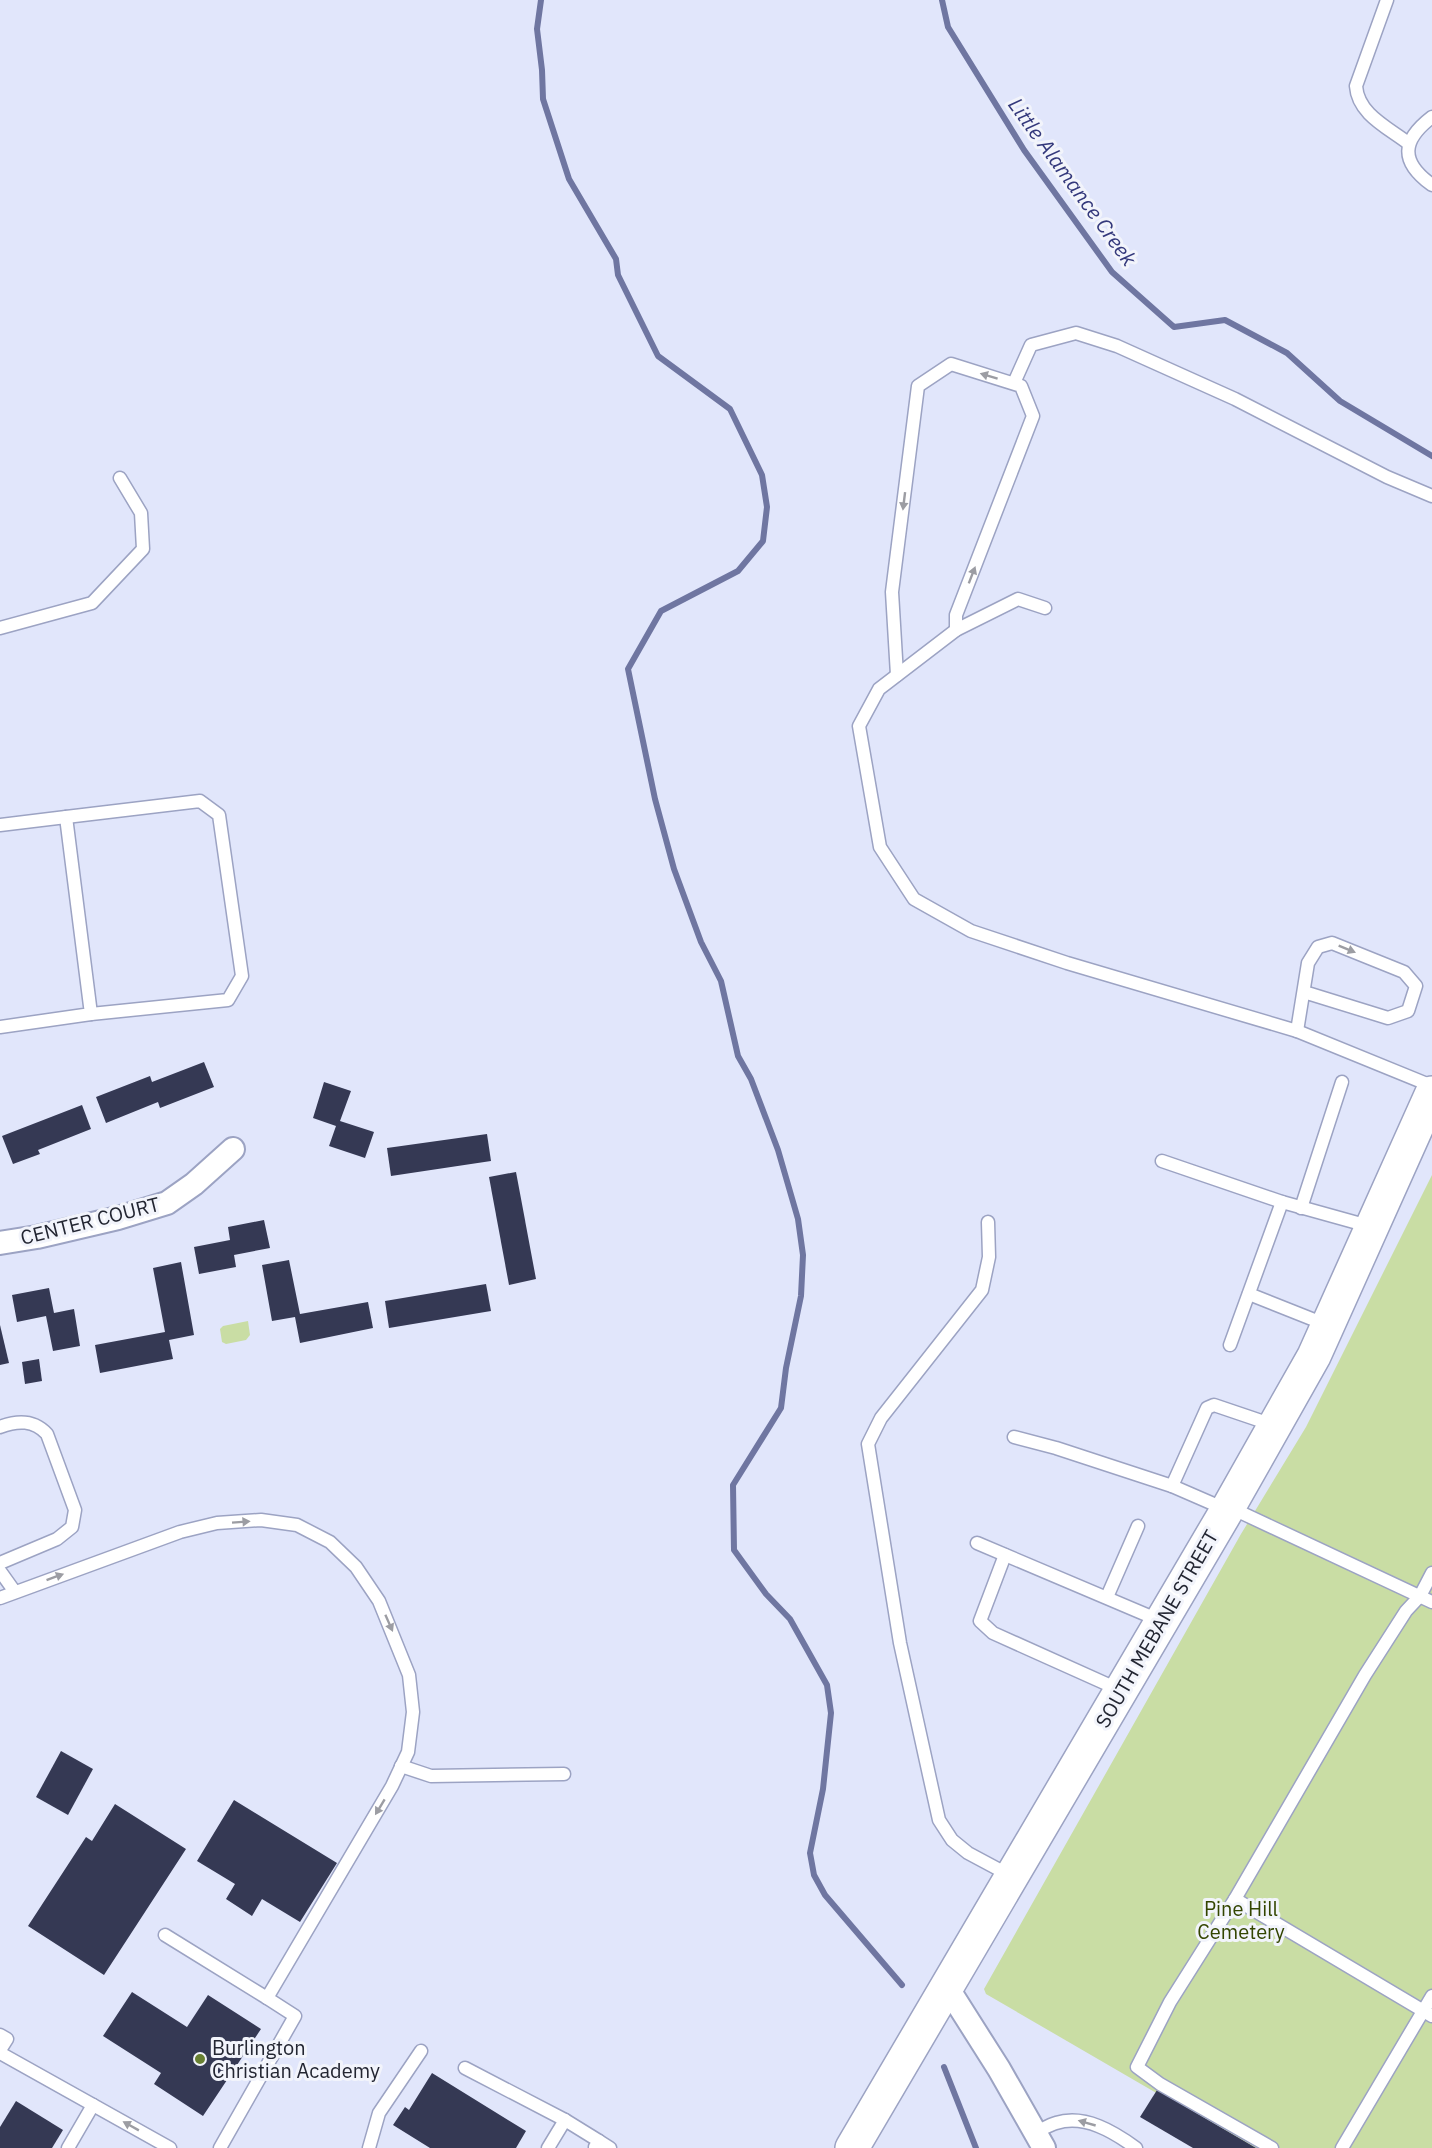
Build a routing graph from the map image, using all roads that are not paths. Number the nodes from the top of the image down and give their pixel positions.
1 (1387, 0) edge
2 (1432, 117) edge
3 (1408, 143) junction
4 (1432, 184) edge
5 (1014, 384) junction
6 (120, 478) dead end
7 (1432, 496) edge
8 (1045, 608) dead end
9 (0, 628) edge
10 (956, 630) junction
11 (897, 675) junction
12 (66, 817) junction
13 (0, 825) edge
14 (1304, 992) junction
15 (92, 1014) junction
16 (0, 1027) edge
17 (1297, 1031) junction
18 (1342, 1082) dead end
19 (1432, 1086) edge
20 (1432, 1093) edge
21 (233, 1149) dead end
22 (1162, 1161) dead end
23 (1282, 1202) junction
24 (1301, 1208) junction
25 (988, 1222) dead end
26 (1373, 1228) junction
27 (0, 1243) edge
28 (1249, 1294) junction
29 (1328, 1325) junction
30 (1230, 1346) dead end
31 (1275, 1426) junction
32 (0, 1427) edge
33 (1014, 1437) dead end
34 (1172, 1486) junction
35 (1228, 1508) junction
36 (1138, 1526) dead end
37 (977, 1543) dead end
38 (1005, 1555) junction
39 (0, 1563) edge
40 (0, 1570) edge
41 (1432, 1573) edge
42 (15, 1592) junction
43 (1420, 1596) junction
44 (1107, 1597) junction
45 (0, 1598) edge
46 (1432, 1602) edge
47 (1162, 1622) junction
48 (1121, 1690) junction
49 (401, 1766) junction
50 (564, 1774) dead end
51 (1012, 1877) junction
52 (1235, 1899) junction
53 (165, 1935) dead end
54 (947, 1987) junction
55 (1432, 1996) edge
56 (267, 1998) junction
57 (1427, 2013) edge
58 (0, 2035) edge
59 (0, 2051) edge
60 (421, 2051) dead end
61 (465, 2068) dead end
62 (93, 2105) junction
63 (565, 2120) junction
64 (1039, 2140) edge
65 (596, 2144) edge
66 (68, 2148) edge
67 (170, 2148) edge
68 (220, 2148) edge
69 (369, 2148) edge
70 (548, 2148) edge
71 (610, 2148) edge
72 (852, 2148) edge
73 (1136, 2148) edge
74 (1272, 2148) edge
75 (1342, 2148) edge

1 - 3 lane
2 - 3 lane
3 - 4 lane
5 - 7 lane
10 -> 5 lane
5 -> 11 lane
6 - 9 lane
8 - 10 lane
10 - 11 lane
11 - 17 lane
12 - 13 lane
12 - 15 lane
12 - 15 lane
14 -> 14 lane
14 - 17 lane
15 - 16 lane
17 - 19 lane
18 - 24 lane
20 - 26 street, SOUTH MEBANE STREET
21 - 27 street, CENTER COURT
22 - 23 lane
23 - 24 lane
23 - 28 lane
24 - 26 lane
25 - 51 lane
26 - 29 street, SOUTH MEBANE STREET
28 - 29 lane
28 - 30 lane
29 - 31 street, SOUTH MEBANE STREET
31 - 34 lane
31 - 35 street, SOUTH MEBANE STREET
32 - 39 lane
33 - 34 lane
34 - 35 lane
35 - 43 lane
35 - 47 street, SOUTH MEBANE STREET
36 - 44 lane
37 - 38 lane
38 - 44 lane
38 - 48 lane
40 - 42 lane
41 - 43 lane
42 - 45 lane
42 -> 49 lane
43 - 46 lane
43 - 52 lane
44 - 47 lane
47 - 48 street, SOUTH MEBANE STREET
48 - 51 street, SOUTH MEBANE STREET
49 - 50 lane
49 -> 56 lane
51 - 54 street, SOUTH MEBANE STREET
52 - 57 lane
52 - 74 lane
53 - 56 lane
54 - 64 street
54 - 72 street, SOUTH MEBANE STREET
55 - 57 lane
56 - 68 lane
57 - 75 lane
58 - 59 lane
59 - 62 lane
60 - 69 lane
61 - 63 lane
62 - 66 lane
67 -> 62 lane
63 - 65 lane
63 - 70 lane
73 -> 64 lane
65 - 71 lane

